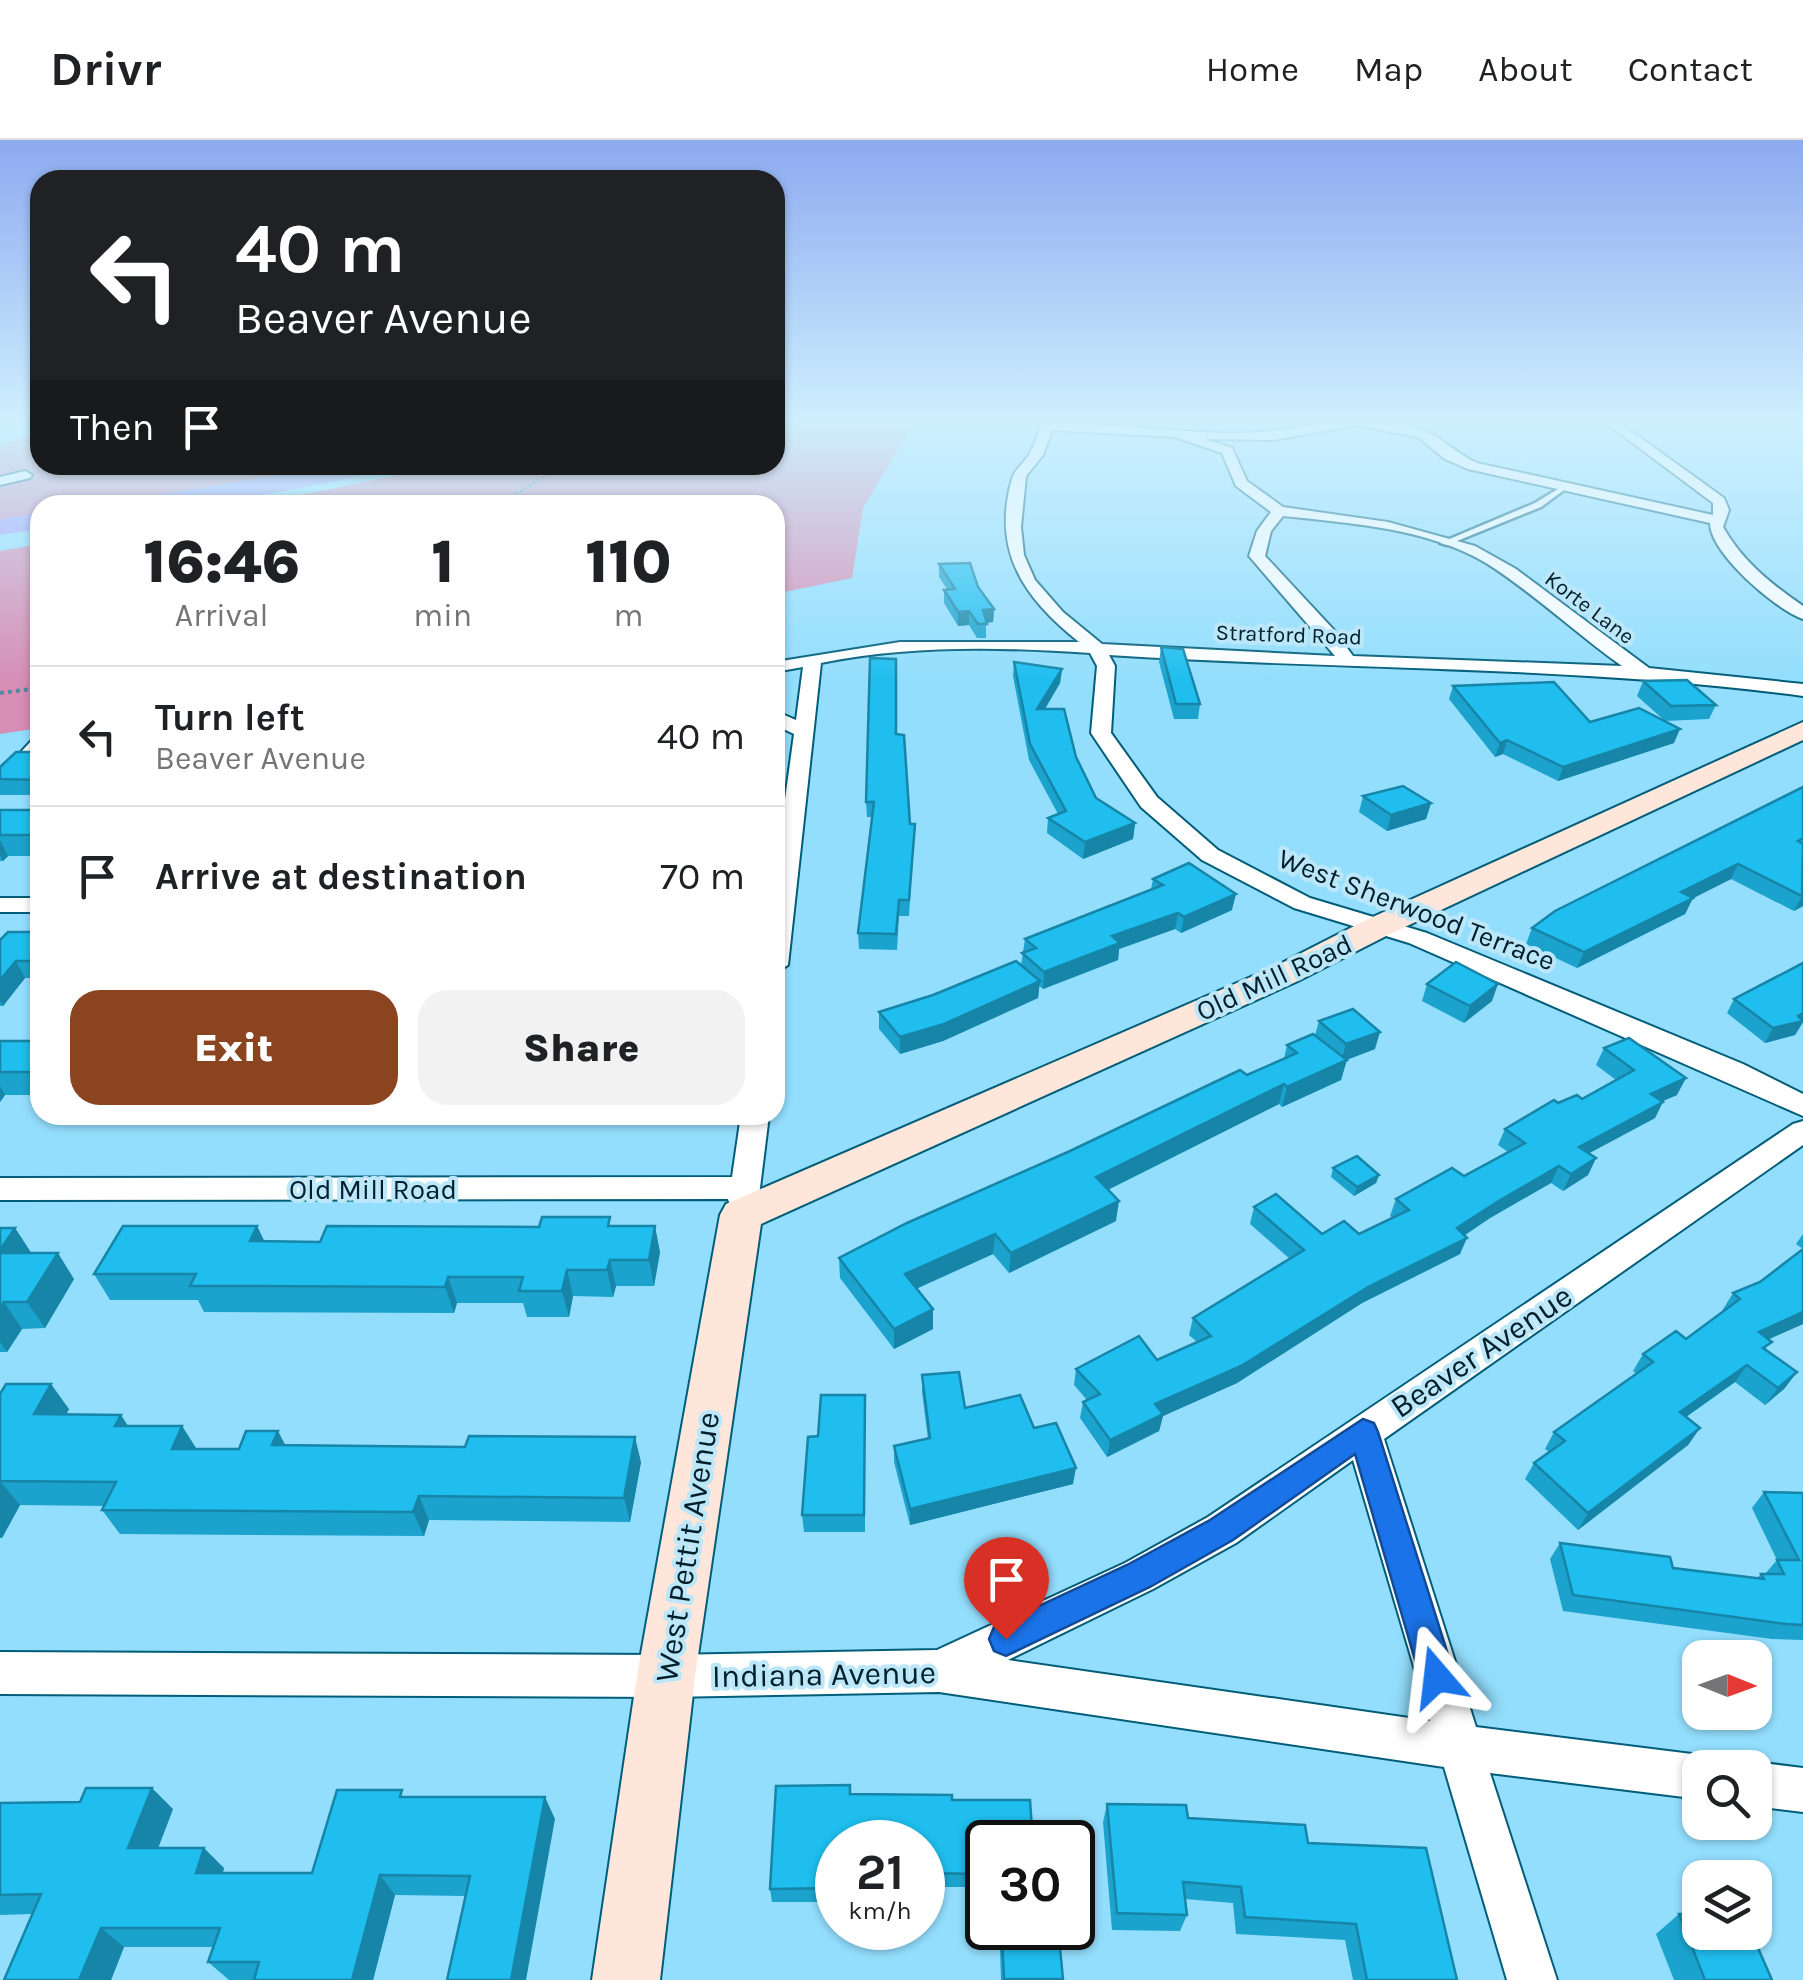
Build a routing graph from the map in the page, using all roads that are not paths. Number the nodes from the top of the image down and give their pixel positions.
1 (1016, 509) edge
2 (1526, 509) edge
3 (1668, 509) edge
4 (1719, 509) edge
5 (1279, 510) joint
6 (1718, 520) junction
7 (1444, 543) junction
8 (1803, 614) edge
9 (1094, 646) junction
10 (813, 658) junction
11 (1347, 661) junction
12 (785, 665) edge
13 (1647, 675) junction
14 (1803, 690) edge
15 (785, 722) edge
16 (1803, 730) edge
17 (804, 732) junction
18 (785, 866) edge
19 (0, 905) edge
20 (30, 906) edge
21 (1378, 927) junction
22 (1803, 1106) edge
23 (754, 1125) edge
24 (1803, 1131) edge
25 (0, 1190) edge
26 (743, 1202) junction
27 (1363, 1432) junction
28 (940, 1671) junction
29 (0, 1673) edge
30 (666, 1676) junction
31 (1458, 1747) junction
32 (1682, 1775) edge
33 (1772, 1786) edge
34 (1803, 1790) edge
35 (626, 1980) edge
36 (1532, 1980) edge

1 - 9 street
2 - 7 lane
3 - 6 street
4 - 6 street
5 - 7 street, Korte Lane
5 - 11 street
6 - 8 street
7 - 13 street, Korte Lane
9 - 10 street, Stratford Road
9 - 11 street, Stratford Road
9 - 21 street, West Sherwood Terrace
10 - 12 street, Stratford Road
10 - 17 street
11 - 13 street, Stratford Road
13 - 14 street, Stratford Road
15 - 17 street
16 - 21 main road, Old Mill Road
17 - 18 street
19 - 20 street
21 - 22 street, West Sherwood Terrace
21 - 26 main road, Old Mill Road
23 - 26 street, West Pettit Avenue
24 - 27 street, Beaver Avenue
25 - 26 street, Old Mill Road
26 - 30 main road, West Pettit Avenue
27 - 28 street, Beaver Avenue
27 - 31 street
28 - 30 street, Indiana Avenue
28 - 31 street, Indiana Avenue
29 - 30 street, Indiana Avenue
30 - 35 main road, West Pettit Avenue
31 - 32 street, Indiana Avenue
31 - 36 street
33 - 34 street

